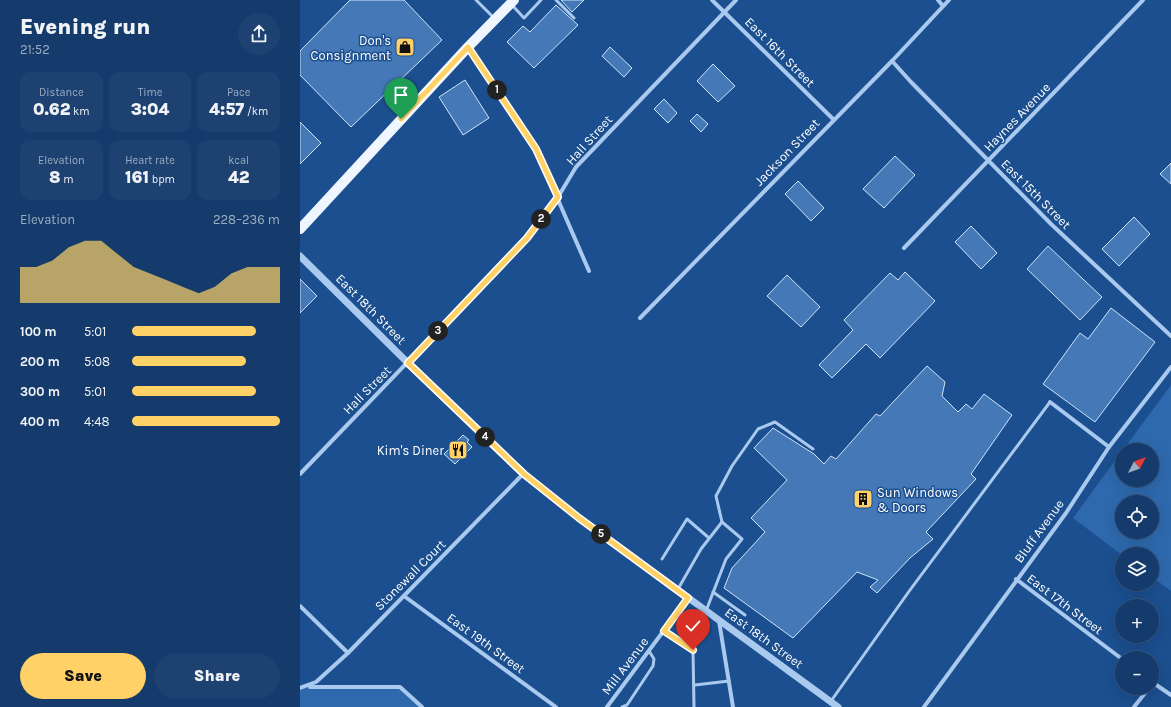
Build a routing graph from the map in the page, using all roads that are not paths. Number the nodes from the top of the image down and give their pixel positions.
1 (476, 0) edge
2 (542, 0) edge
3 (556, 0) edge
4 (712, 0) edge
5 (736, 0) edge
6 (938, 0) edge
7 (949, 0) edge
8 (1143, 0) edge
9 (512, 2) edge
10 (944, 6) junction
11 (725, 12) junction
12 (574, 18) dead end
13 (495, 19) junction
14 (468, 47) junction
15 (892, 61) junction
16 (833, 119) junction
17 (988, 161) junction
18 (558, 197) junction
19 (300, 228) edge
20 (904, 248) dead end
21 (300, 256) edge
22 (589, 271) dead end
23 (640, 318) dead end
24 (1171, 336) edge
25 (408, 363) junction
26 (1171, 366) edge
27 (1050, 402) joint
28 (1109, 447) junction
29 (813, 449) dead end
30 (300, 474) edge
31 (524, 474) junction
32 (722, 522) junction
33 (709, 538) junction
34 (662, 559) dead end
35 (1016, 579) junction
36 (678, 590) junction
37 (713, 592) junction
38 (404, 596) junction
39 (688, 598) junction
40 (300, 606) edge
41 (706, 611) junction
42 (745, 615) dead end
43 (719, 620) junction
44 (664, 631) junction
45 (649, 651) junction
46 (348, 653) junction
47 (1115, 654) edge
48 (729, 681) junction
49 (695, 684) junction
50 (307, 686) junction
51 (1159, 687) edge
52 (300, 688) edge
53 (1143, 695) edge
54 (1171, 695) edge
55 (830, 701) junction
56 (422, 707) edge
57 (556, 707) edge
58 (607, 707) edge
59 (622, 707) edge
60 (694, 707) edge
61 (733, 707) edge
62 (838, 707) edge
63 (924, 707) edge
64 (1134, 707) edge

1 - 13 lane
2 - 9 lane
3 - 12 lane
4 - 11 street, East 16th Street
5 - 11 street, Hall Street
6 - 10 street
7 - 10 street, Jackson Street
8 - 17 street, Haynes Avenue
9 - 13 main road
10 - 15 street, Jackson Street
11 - 16 street, East 16th Street
11 - 18 street, Hall Street
13 - 14 main road
14 - 18 street
14 - 19 main road
15 - 16 street, Jackson Street
15 - 17 street, East 15th Street
16 - 23 street, Jackson Street
17 - 20 street, Haynes Avenue
17 - 24 street, East 15th Street
18 - 22 street
18 - 25 street, Hall Street
21 - 25 street, East 18th Street
25 - 30 street, Hall Street
25 - 31 street, East 18th Street
26 - 28 street, Bluff Avenue
27 - 28 street
27 - 55 lane
28 - 35 street, Bluff Avenue
29 - 32 lane
31 - 36 street, East 18th Street
31 - 38 street, Stonewall Court
32 - 33 lane
32 - 37 lane
33 - 34 lane
33 - 36 lane
35 - 47 street, East 17th Street
35 - 63 street, Bluff Avenue
36 - 39 street, East 18th Street
37 - 41 lane
37 - 42 lane
38 - 46 street, Stonewall Court
38 - 57 street, East 19th Street
39 - 41 street, East 18th Street
39 - 44 street, Mill Avenue
40 - 46 street
41 - 43 street, East 18th Street
43 - 48 street
43 - 55 street, East 18th Street
44 - 45 street, Mill Avenue
44 - 49 lane
45 - 58 street, Mill Avenue
45 - 59 lane
46 - 50 street, Stonewall Court
48 - 49 lane
48 - 61 street
49 - 60 lane
50 - 52 street
50 - 56 street
51 - 54 street
53 - 64 street
55 - 62 street, East 18th Street

